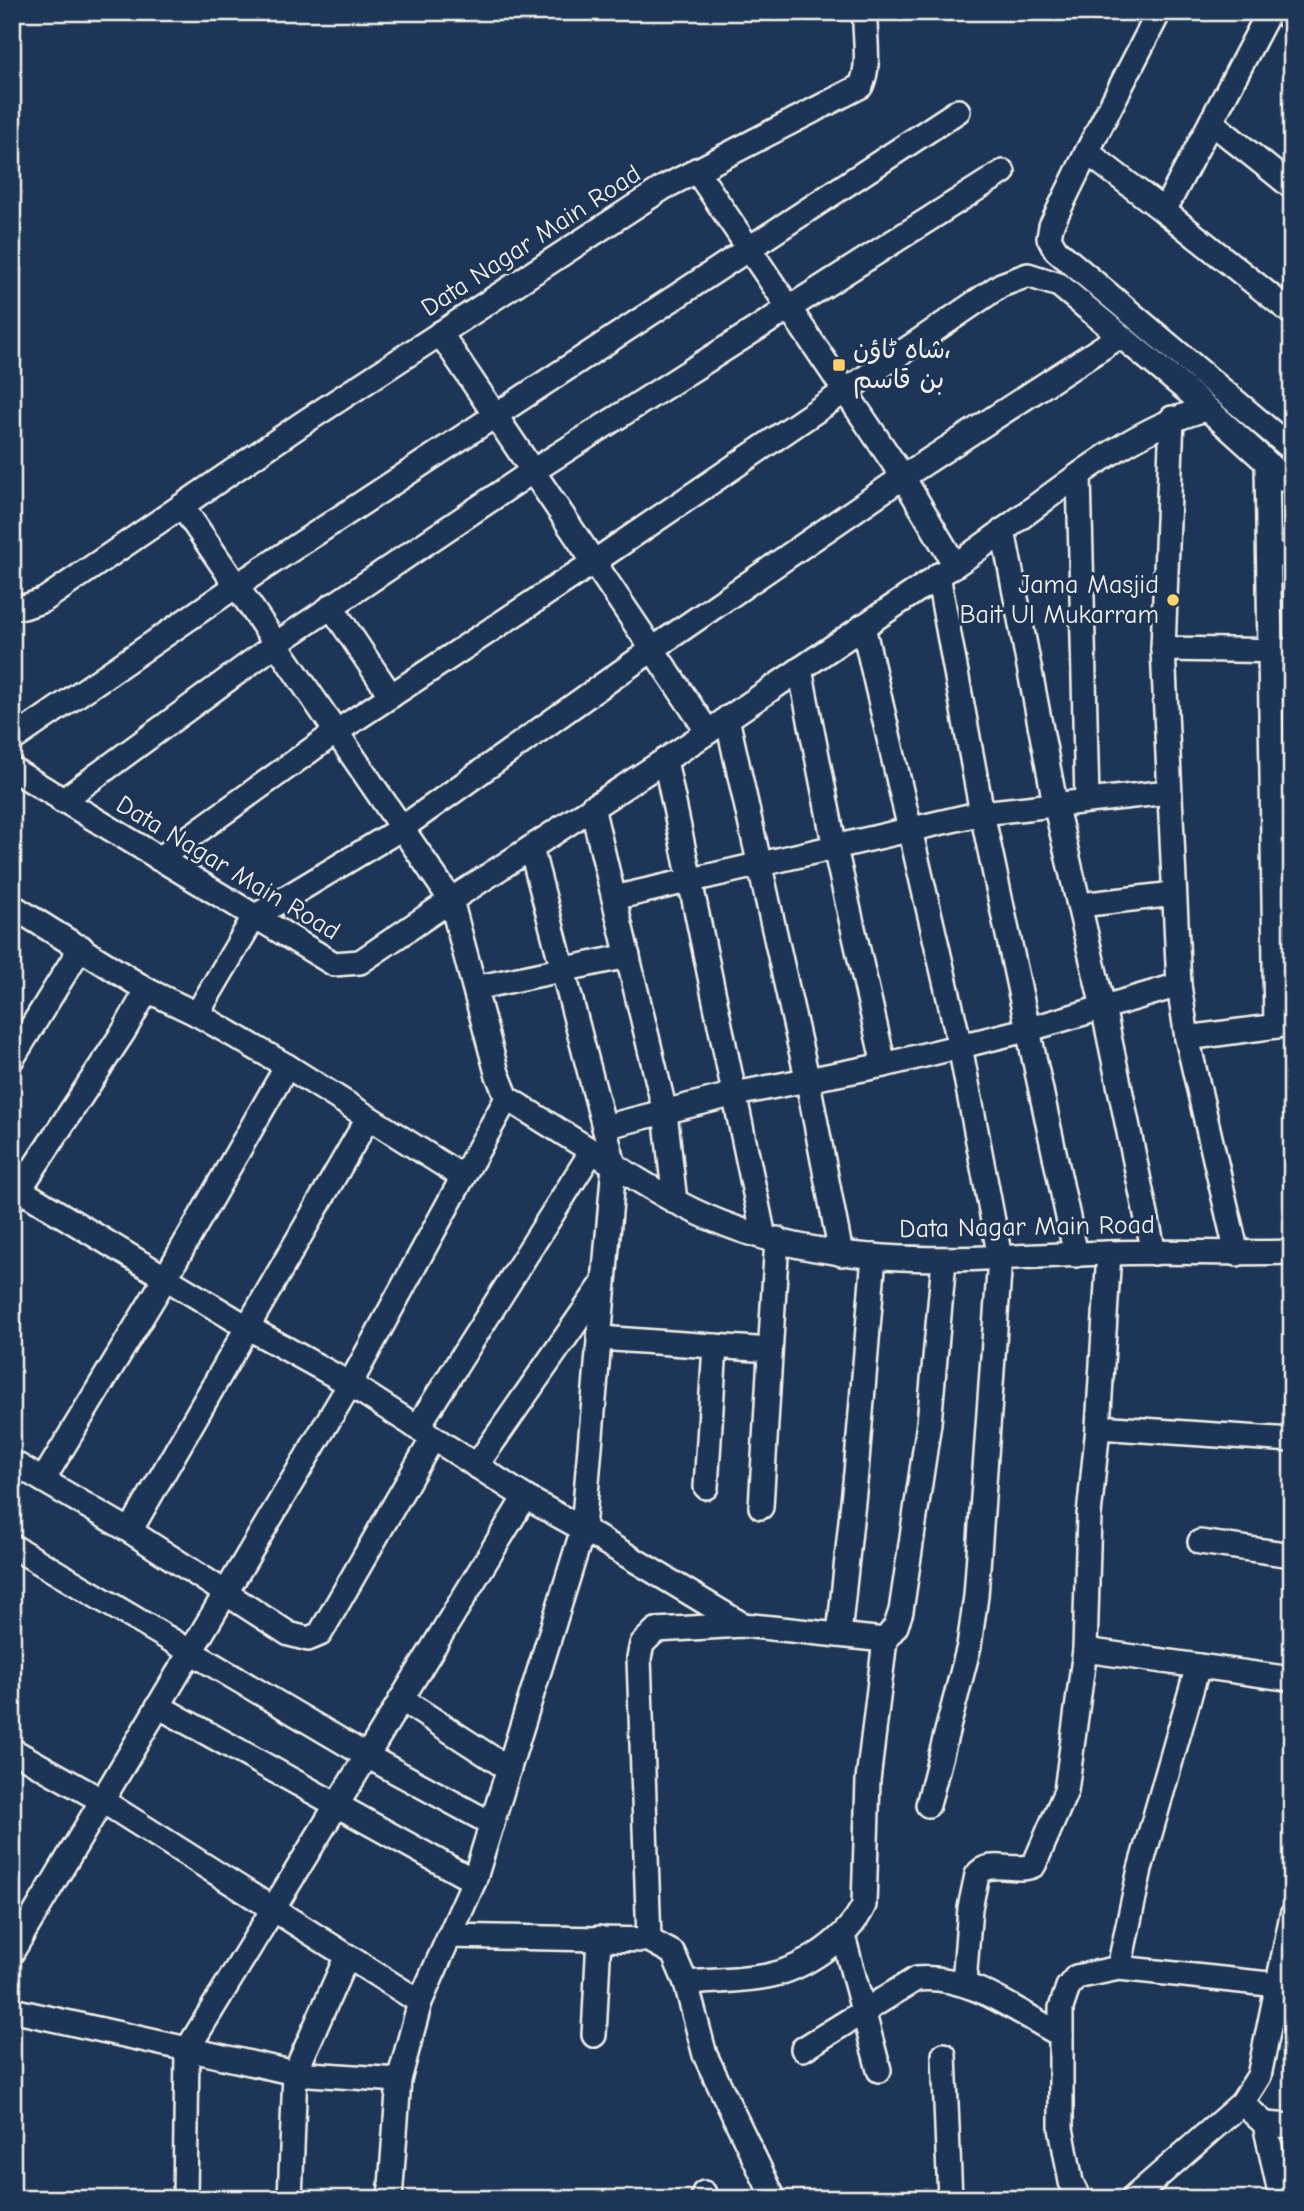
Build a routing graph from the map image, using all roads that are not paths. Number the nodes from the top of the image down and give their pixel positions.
1 (865, 12) edge
2 (1159, 12) edge
3 (1269, 12) edge
4 (1283, 12) edge
5 (1292, 21) edge
6 (958, 111) dead end
7 (1211, 122) junction
8 (1087, 152) junction
9 (696, 170) junction
10 (1003, 172) dead end
11 (1292, 187) edge
12 (1164, 211) junction
13 (750, 250) junction
14 (789, 307) junction
15 (1292, 313) edge
16 (440, 333) junction
17 (1120, 335) junction
18 (845, 390) junction
19 (1206, 409) junction
20 (495, 415) junction
21 (1172, 418) junction
22 (1292, 450) edge
23 (1267, 463) junction
24 (533, 471) junction
25 (1079, 475) junction
26 (903, 477) junction
27 (1292, 485) edge
28 (182, 506) junction
29 (1003, 530) junction
30 (1281, 555) edge
31 (594, 562) junction
32 (947, 570) junction
33 (236, 586) junction
34 (12, 606) edge
35 (331, 606) junction
36 (863, 626) junction
37 (276, 644) junction
38 (653, 649) junction
39 (1163, 649) junction
40 (1282, 651) edge
41 (800, 669) junction
42 (391, 696) junction
43 (727, 718) junction
44 (336, 732) junction
45 (708, 732) junction
46 (12, 740) edge
47 (665, 760) junction
48 (12, 769) edge
49 (1168, 792) junction
50 (1087, 800) junction
51 (62, 801) junction
52 (1055, 803) junction
53 (592, 807) junction
54 (982, 813) junction
55 (402, 828) junction
56 (909, 830) junction
57 (531, 848) junction
58 (835, 848) junction
59 (159, 859) junction
60 (760, 865) junction
61 (690, 880) junction
62 (1174, 894) junction
63 (614, 898) junction
64 (452, 900) junction
65 (1080, 905) junction
66 (12, 906) edge
67 (254, 917) junction
68 (82, 947) junction
69 (628, 956) junction
70 (563, 970) junction
71 (1179, 985) junction
72 (475, 988) junction
73 (147, 990) junction
74 (1103, 1007) junction
75 (197, 1014) junction
76 (1284, 1025) edge
77 (1030, 1029) junction
78 (1187, 1038) junction
79 (960, 1046) junction
80 (12, 1059) edge
81 (884, 1065) junction
82 (288, 1066) junction
83 (808, 1082) junction
84 (735, 1094) junction
85 (508, 1098) junction
86 (666, 1112) junction
87 (368, 1118) junction
88 (604, 1127) junction
89 (592, 1151) junction
90 (614, 1165) junction
91 (463, 1177) junction
92 (14, 1192) edge
93 (675, 1202) junction
94 (770, 1238) junction
95 (1292, 1252) edge
96 (1109, 1253) junction
97 (1154, 1253) junction
98 (841, 1254) junction
99 (1237, 1254) junction
100 (1076, 1255) junction
101 (874, 1256) junction
102 (1000, 1258) junction
103 (944, 1261) junction
104 (166, 1277) junction
105 (604, 1282) junction
106 (247, 1327) junction
107 (599, 1338) junction
108 (715, 1346) junction
109 (770, 1350) junction
110 (350, 1384) junction
111 (1098, 1427) junction
112 (425, 1433) junction
113 (1292, 1440) edge
114 (12, 1462) edge
115 (476, 1466) junction
116 (43, 1480) junction
117 (706, 1487) dead end
118 (524, 1497) junction
119 (761, 1507) dead end
120 (583, 1529) junction
121 (130, 1531) junction
122 (1200, 1542) dead end
123 (12, 1546) edge
124 (1292, 1555) edge
125 (225, 1594) junction
126 (743, 1625) junction
127 (839, 1635) junction
128 (885, 1640) junction
129 (1084, 1650) junction
130 (191, 1651) junction
131 (1198, 1666) junction
132 (1292, 1679) edge
133 (401, 1699) junction
134 (158, 1706) junction
135 (12, 1750) edge
136 (367, 1756) junction
137 (509, 1769) junction
138 (101, 1800) junction
139 (337, 1805) junction
140 (928, 1805) dead end
141 (492, 1824) junction
142 (474, 1881) junction
143 (274, 1909) junction
144 (1292, 1915) edge
145 (19, 1926) edge
146 (843, 1936) junction
147 (449, 1937) junction
148 (599, 1938) junction
149 (649, 1940) junction
150 (12, 1952) edge
151 (347, 1956) junction
152 (1119, 1968) junction
153 (686, 1983) junction
154 (964, 1983) junction
155 (1278, 1985) junction
156 (420, 2002) junction
157 (12, 2010) edge
158 (862, 2012) junction
159 (594, 2035) dead end
160 (1061, 2035) junction
161 (803, 2049) dead end
162 (187, 2050) junction
163 (944, 2055) dead end
164 (879, 2070) dead end
165 (295, 2073) junction
166 (399, 2080) junction
167 (1242, 2103) junction
168 (1265, 2124) junction
169 (1292, 2126) edge
170 (185, 2199) edge
171 (290, 2199) edge
172 (390, 2199) edge
173 (774, 2199) edge
174 (950, 2199) edge
175 (1079, 2199) edge
176 (1132, 2199) edge
177 (1286, 2199) edge

1 - 9 street, Data Nagar Main Road
2 - 8 street
3 - 7 street
4 - 5 street
6 - 13 street
7 - 11 street
7 - 12 street
8 - 12 street
8 - 22 street
9 - 13 street
9 - 16 street, Data Nagar Main Road
10 - 14 street
12 - 15 street
13 - 14 street
13 - 20 street
14 - 18 street
14 - 24 street
16 - 20 street
16 - 28 street, Data Nagar Main Road
17 - 18 street
17 - 19 street
17 - 26 street
18 - 26 street
18 - 31 street
19 - 21 street, Data Nagar Main Road
19 - 23 street
20 - 24 street
20 - 33 street
21 - 25 street, Data Nagar Main Road
21 - 39 street
23 - 27 street
23 - 30 street
24 - 31 street
24 - 35 street
25 - 29 street, Data Nagar Main Road
25 - 50 street
26 - 32 street
26 - 38 street
28 - 33 street
28 - 34 street, Data Nagar Main Road
29 - 32 street, Data Nagar Main Road
29 - 52 street
30 - 40 street
31 - 38 street
31 - 42 street
32 - 36 street, Data Nagar Main Road
32 - 54 street
33 - 37 street
33 - 46 street
35 - 37 street
35 - 42 street
36 - 41 street, Data Nagar Main Road
36 - 56 street
37 - 44 street
37 - 51 street
38 - 45 street
38 - 55 street
39 - 40 street
39 - 49 street
40 - 76 street
41 - 43 street, Data Nagar Main Road
41 - 58 street
42 - 44 street
43 - 45 street, Data Nagar Main Road
43 - 60 street
44 - 55 street
44 - 59 street
45 - 47 street, Data Nagar Main Road
47 - 53 street, Data Nagar Main Road
47 - 61 street
48 - 51 street, Data Nagar Main Road
49 - 50 street
49 - 62 street
50 - 52 street
51 - 59 street, Data Nagar Main Road
52 - 54 street
52 - 65 street
53 - 57 street, Data Nagar Main Road
53 - 63 street
54 - 56 street
54 - 77 street
55 - 64 street
55 - 67 street
56 - 58 street
56 - 79 street
57 - 64 street, Data Nagar Main Road
57 - 70 street
58 - 60 street
58 - 81 street
59 - 67 street, Data Nagar Main Road
60 - 61 street
60 - 83 street
61 - 63 street
61 - 84 street
62 - 65 street
62 - 71 street
63 - 69 street
64 - 67 street, Data Nagar Main Road
64 - 72 street
65 - 74 street
66 - 68 street
67 - 75 street
68 - 73 street
68 - 80 street
69 - 70 street
69 - 86 street
70 - 72 street
70 - 88 street
71 - 74 street
71 - 78 street
72 - 85 street
73 - 75 street
73 - 92 street
74 - 77 street
74 - 97 street
75 - 82 street
76 - 78 street
77 - 79 street
77 - 100 street
78 - 99 street
79 - 81 street
79 - 102 street
81 - 83 street
82 - 87 street
82 - 104 street
83 - 84 street
83 - 98 street
84 - 86 street
84 - 94 street
85 - 89 street, Data Nagar Main Road
85 - 91 street
86 - 88 street
86 - 93 street
87 - 91 street
87 - 106 street
88 - 90 street
89 - 90 street, Data Nagar Main Road
89 - 112 street
90 - 93 street, Data Nagar Main Road
90 - 105 street
91 - 110 street
92 - 104 street
93 - 94 street, Data Nagar Main Road
94 - 98 street, Data Nagar Main Road
94 - 109 street
95 - 99 street, Data Nagar Main Road
96 - 97 street, Data Nagar Main Road
96 - 100 street, Data Nagar Main Road
96 - 111 street
97 - 99 street, Data Nagar Main Road
98 - 101 street, Data Nagar Main Road
100 - 102 street, Data Nagar Main Road
101 - 103 street, Data Nagar Main Road
101 - 127 street
102 - 103 street, Data Nagar Main Road
102 - 140 street
103 - 128 street
104 - 106 street
104 - 116 street
105 - 107 street
105 - 115 street
106 - 110 street
106 - 121 street
107 - 108 street
107 - 120 street
108 - 109 street
108 - 117 street
109 - 119 street
110 - 112 street
110 - 125 street
111 - 113 street
111 - 129 street
112 - 115 street
112 - 125 street
114 - 116 street
115 - 118 street
116 - 121 street
118 - 120 street
118 - 133 street
120 - 126 street
120 - 137 street
121 - 125 street
122 - 124 street
123 - 130 street
125 - 130 street
126 - 127 street
126 - 149 street
127 - 128 street
128 - 146 street
129 - 131 street
129 - 154 street
130 - 134 street
130 - 136 street
131 - 132 street
131 - 152 street
133 - 136 street
133 - 137 street
134 - 138 street
134 - 139 street
135 - 138 street
136 - 139 street
136 - 141 street
137 - 141 street
138 - 143 street
138 - 145 street
139 - 142 street
139 - 143 street
141 - 142 street
142 - 147 street
143 - 151 street
143 - 162 street
144 - 155 street
145 - 150 street
146 - 153 street
146 - 158 street
147 - 148 street
147 - 156 street
148 - 149 street
148 - 159 street
149 - 153 street
151 - 156 street
151 - 165 street
152 - 155 street
152 - 160 street
153 - 173 street
154 - 158 street
154 - 160 street
155 - 167 street
156 - 166 street
157 - 162 street
158 - 161 street
158 - 164 street
160 - 175 street
162 - 165 street
162 - 170 street
163 - 174 street
165 - 166 street
165 - 171 street
166 - 172 street
167 - 168 street
167 - 176 street
168 - 169 street
168 - 177 street

